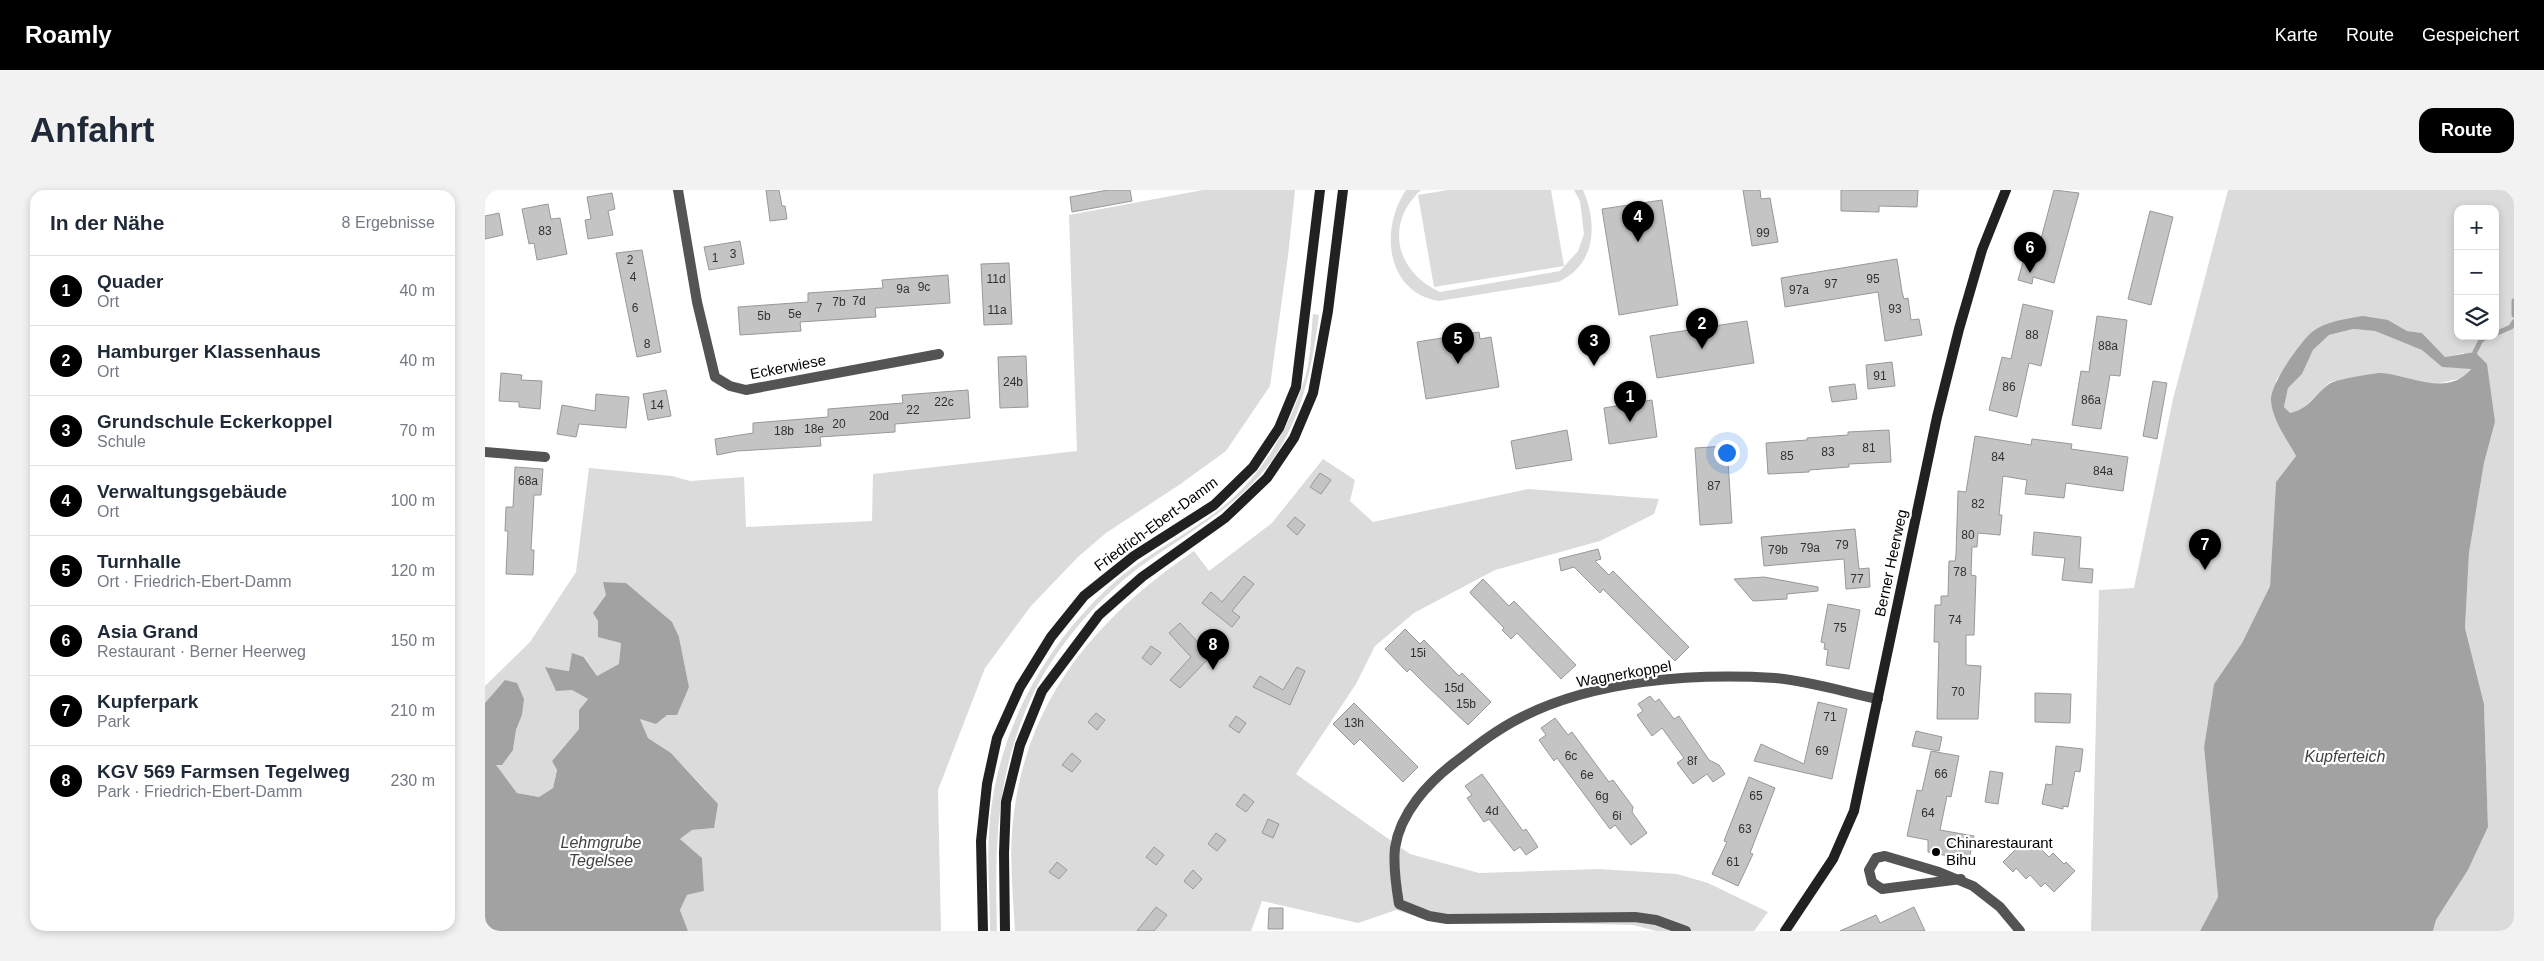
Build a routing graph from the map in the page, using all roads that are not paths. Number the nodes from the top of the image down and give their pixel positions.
1 (678, 190) edge
2 (1320, 190) edge
3 (1343, 190) edge
4 (2006, 190) edge
5 (939, 354) dead end
6 (485, 452) edge
7 (545, 457) dead end
8 (1878, 698) junction
9 (1961, 879) junction
10 (983, 931) edge
11 (1005, 931) edge
12 (1686, 931) edge
13 (1785, 931) edge
14 (2020, 931) edge

1 - 5 street, Eckerwiese
2 - 10 main road, Friedrich-Ebert-Damm
3 - 11 main road
4 - 8 main road, Berner Heerweg
6 - 7 street
8 - 12 street, Wagnerkoppel
8 - 13 main road, Berner Heerweg
9 - 9 street
9 - 14 street

